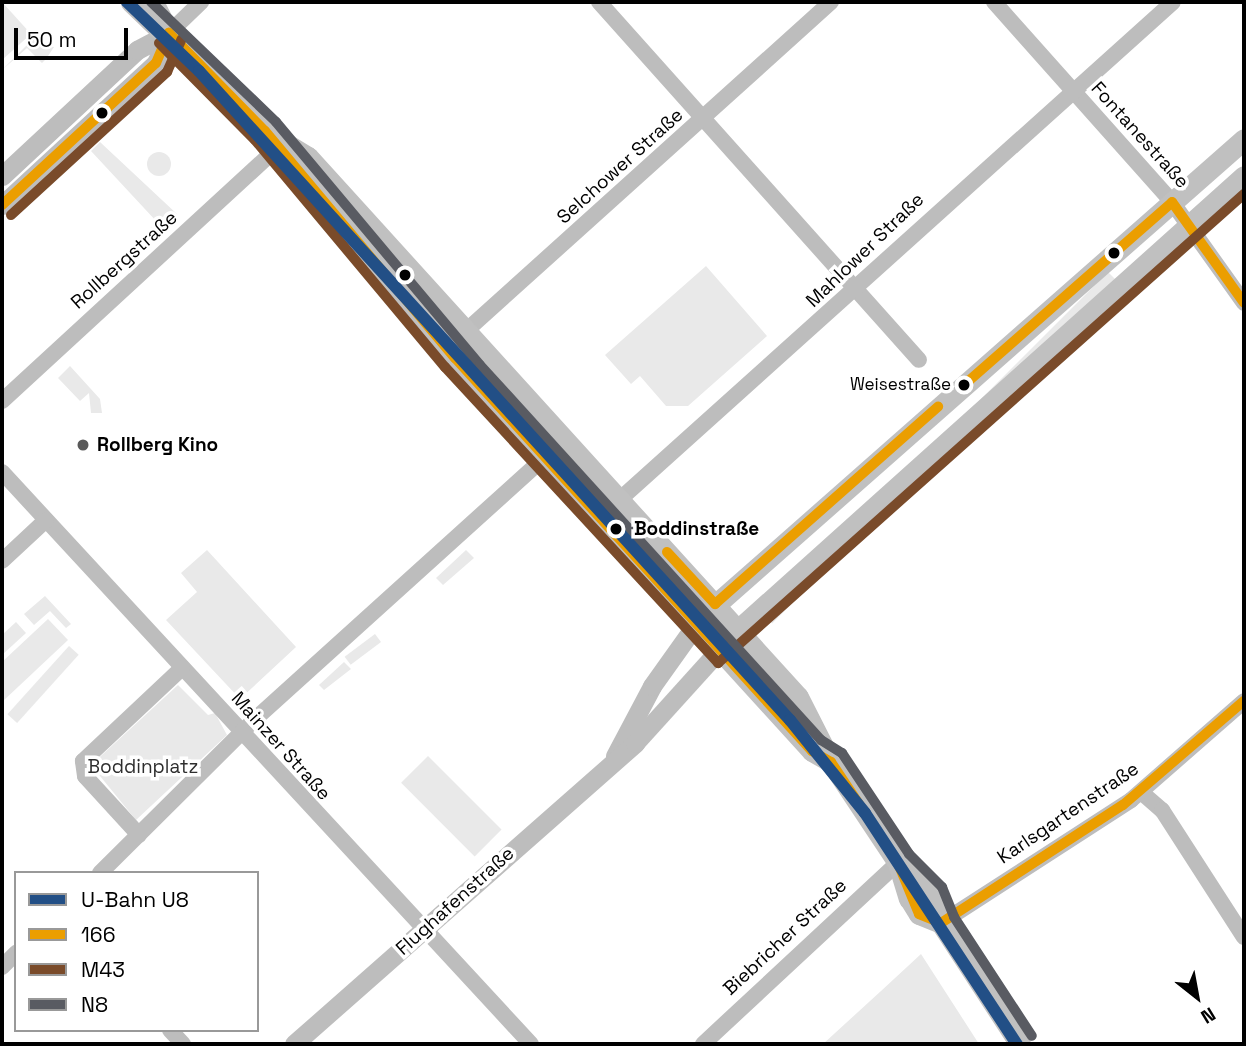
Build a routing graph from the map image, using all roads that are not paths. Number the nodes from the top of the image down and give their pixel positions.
1 (131, 2) edge
2 (153, 2) edge
3 (201, 2) edge
4 (600, 2) edge
5 (831, 2) edge
6 (994, 2) edge
7 (1173, 2) edge
8 (169, 33) junction
9 (1073, 91) junction
10 (84, 99) junction
11 (99, 116) junction
12 (703, 118) junction
13 (1244, 139) edge
14 (270, 140) junction
15 (2, 176) edge
16 (1244, 176) edge
17 (1172, 202) junction
18 (2, 205) edge
19 (1190, 225) junction
20 (1111, 255) junction
21 (1131, 277) junction
22 (855, 288) junction
23 (1244, 303) edge
24 (466, 331) junction
25 (447, 348) junction
26 (919, 360) dead end
27 (2, 401) edge
28 (563, 441) junction
29 (546, 457) junction
30 (2, 472) edge
31 (618, 501) junction
32 (46, 520) junction
33 (2, 561) edge
34 (715, 604) junction
35 (697, 623) junction
36 (738, 628) junction
37 (720, 649) junction
38 (182, 668) junction
39 (1244, 701) edge
40 (241, 735) junction
41 (615, 758) junction
42 (831, 762) junction
43 (1141, 792) junction
44 (139, 835) junction
45 (898, 863) junction
46 (102, 871) edge
47 (941, 923) junction
48 (424, 929) junction
49 (1244, 937) edge
50 (295, 1044) edge
51 (531, 1044) edge
52 (703, 1044) edge
53 (1020, 1044) edge

1 - 8 main road
2 - 8 main road
3 - 8 street
4 - 12 street
5 - 12 street, Selchower Straße
6 - 9 street, Fontanestraße
7 - 9 street, Mahlower Straße
8 - 10 street
8 - 11 street
8 - 14 main road
9 - 17 street, Fontanestraße
9 - 22 street, Mahlower Straße
10 - 11 street
10 - 15 street
11 - 18 street
12 - 22 street
12 - 24 street, Selchower Straße
13 - 17 main road, Flughafenstraße
14 - 24 main road
14 - 25 main road
14 - 27 street, Rollbergstraße
16 - 19 main road, Flughafenstraße
17 - 19 street, Fontanestraße
17 - 20 main road, Flughafenstraße
19 - 21 main road, Flughafenstraße
19 - 23 street, Fontanestraße
20 - 21 main road
20 - 34 main road, Flughafenstraße
21 - 36 main road, Flughafenstraße
22 - 26 street
22 - 31 street, Mahlower Straße
24 - 25 street, Selchower Straße
24 - 28 main road
25 - 29 main road
28 - 29 street
28 - 31 main road
29 - 35 main road
29 - 40 street
30 - 32 street, Mainzer Straße
31 - 34 main road
32 - 33 street
32 - 38 street, Mainzer Straße
34 - 35 main road, Flughafenstraße
34 - 36 main road
35 - 37 main road
35 - 41 street, Flughafenstraße
36 - 37 main road, Flughafenstraße
36 - 42 main road
37 - 41 street, Flughafenstraße
37 - 42 main road
38 - 40 street, Mainzer Straße
38 - 44 street
39 - 43 street, Karlsgartenstraße
40 - 44 street
40 - 48 street, Mainzer Straße
41 - 48 street, Flughafenstraße
42 - 45 main road
43 - 47 street, Karlsgartenstraße
43 - 49 street
44 - 46 street
45 - 47 main road
45 - 52 street, Biebricher Straße
47 - 53 main road
48 - 50 street, Flughafenstraße
48 - 51 street, Mainzer Straße

